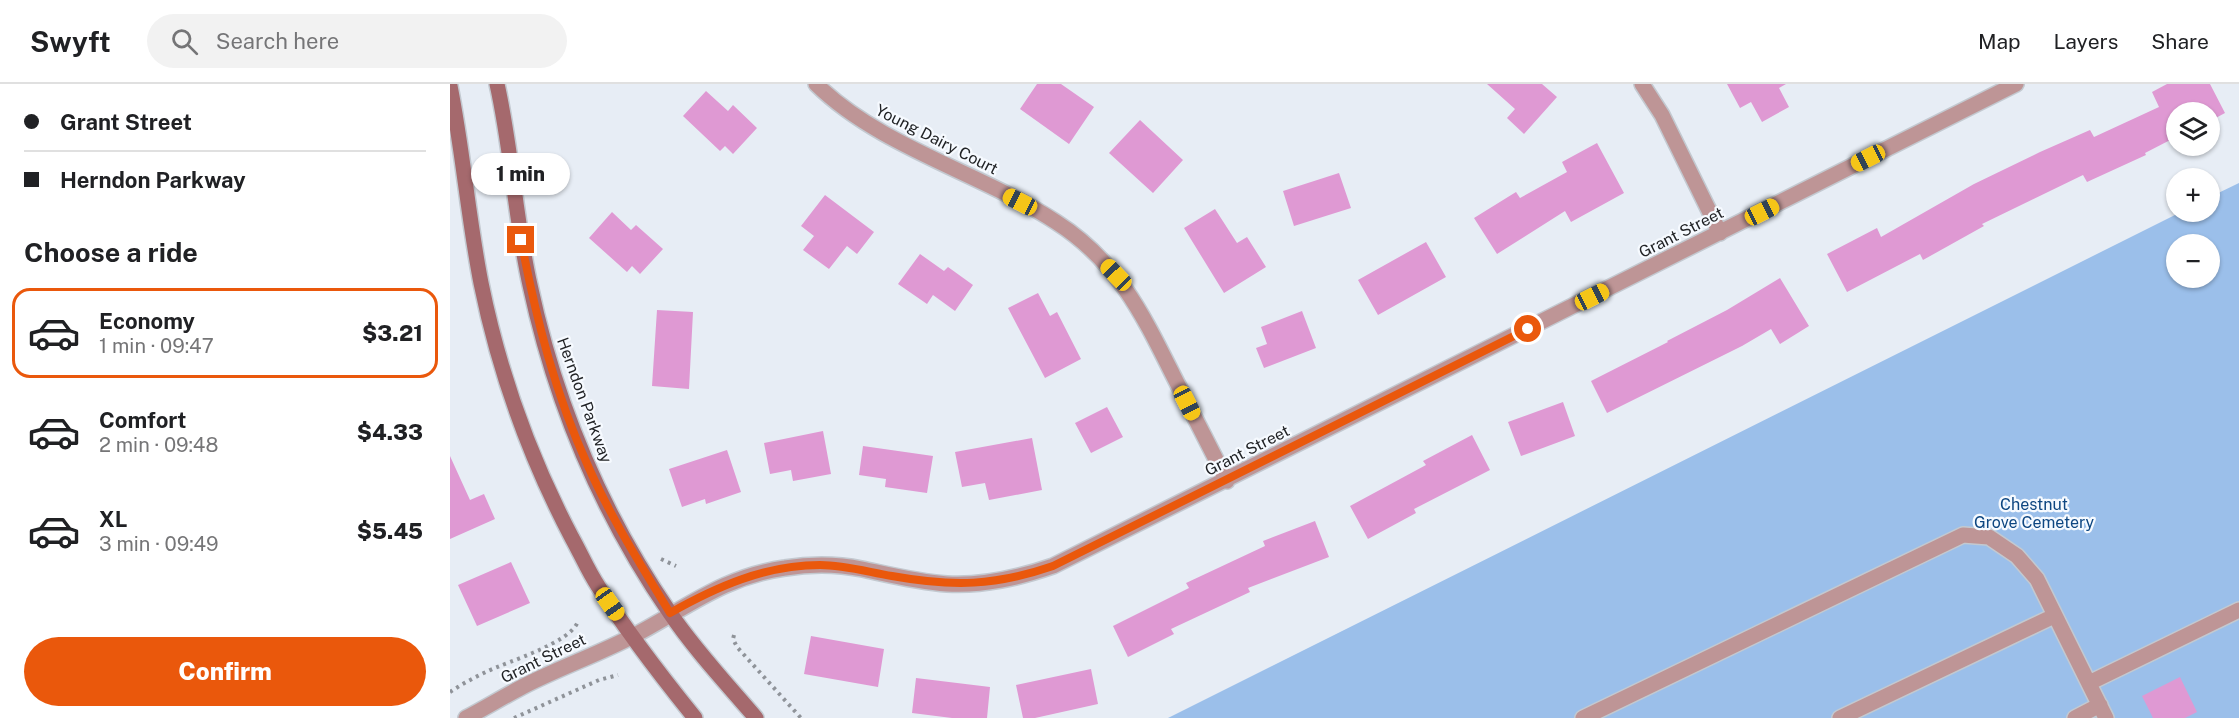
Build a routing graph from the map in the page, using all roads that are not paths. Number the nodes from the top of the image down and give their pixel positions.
1 (497, 84) edge
2 (816, 84) edge
3 (1642, 84) edge
4 (2016, 84) edge
5 (450, 86) edge
6 (1720, 233) junction
7 (1227, 481) junction
8 (2239, 610) edge
9 (670, 613) junction
10 (2054, 616) junction
11 (633, 636) junction
12 (2089, 683) junction
13 (2103, 712) edge
14 (466, 718) edge
15 (695, 718) edge
16 (756, 718) edge
17 (1583, 718) edge
18 (1840, 718) edge
19 (2075, 718) edge

1 - 9 main road, Herndon Parkway
2 - 7 street, Young Dairy Court
3 - 6 street
4 - 6 street, Grant Street
5 - 11 main road
6 - 7 street, Grant Street
7 - 9 street, Grant Street
8 - 12 street
9 - 11 street, Grant Street
9 - 16 main road, Herndon Parkway
10 - 12 street
10 - 17 street
10 - 18 street
11 - 14 street, Grant Street
11 - 15 main road
12 - 13 street
13 - 19 street

